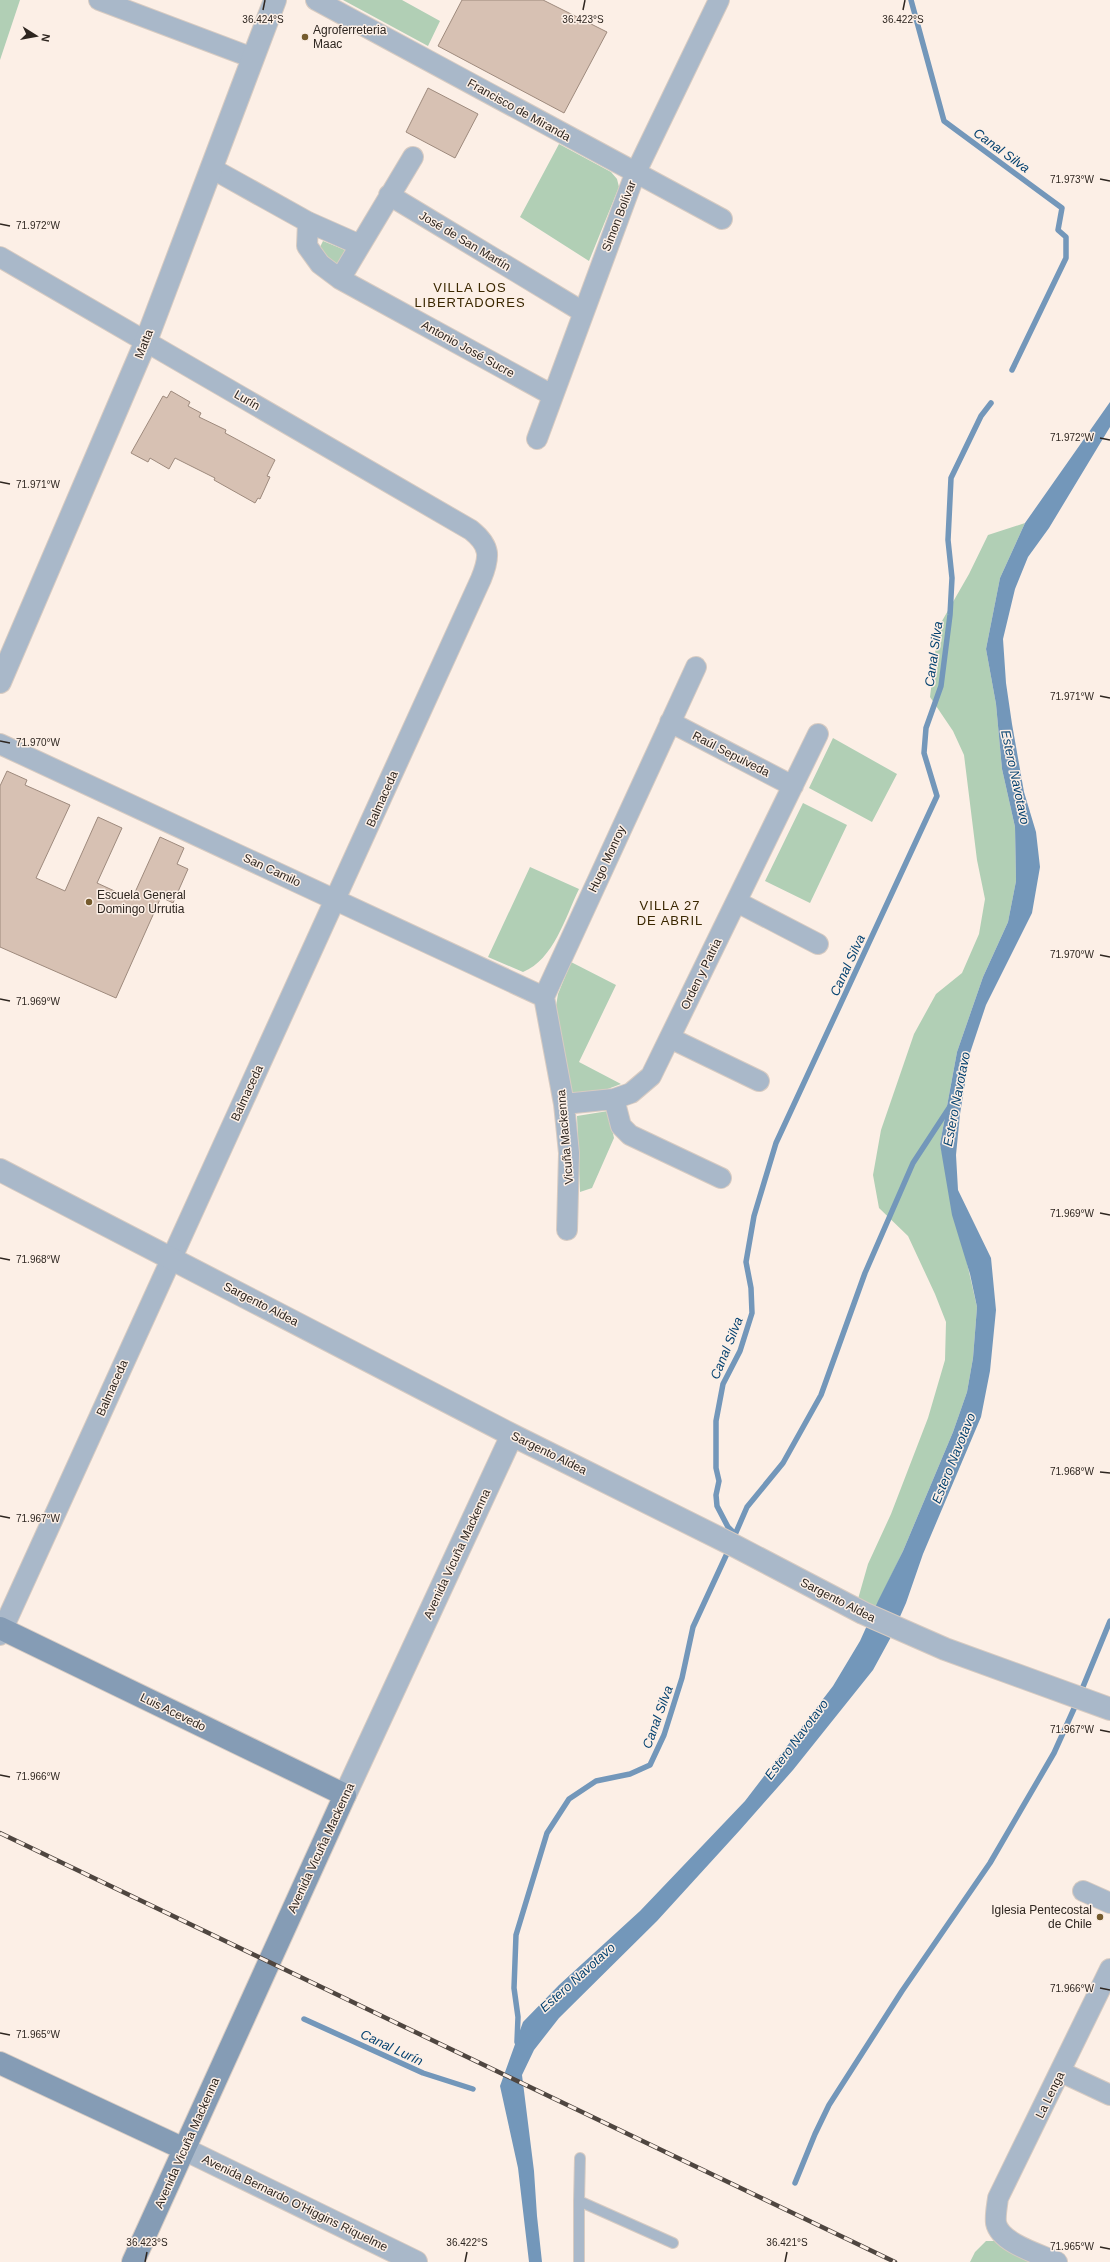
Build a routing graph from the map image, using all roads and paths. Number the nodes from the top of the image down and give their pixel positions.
1 (99, 0) edge
2 (275, 0) edge
3 (316, 0) edge
4 (719, 0) edge
5 (253, 58) junction
6 (413, 156) dead end
7 (211, 168) junction
8 (635, 174) junction
9 (389, 195) junction
10 (722, 219) dead end
11 (308, 222) junction
12 (360, 245) junction
13 (0, 257) edge
14 (340, 278) junction
15 (583, 312) junction
16 (146, 341) junction
17 (552, 395) junction
18 (537, 439) dead end
19 (487, 550) joint
20 (696, 667) dead end
21 (0, 682) edge
22 (670, 722) junction
23 (818, 734) dead end
24 (0, 744) edge
25 (793, 786) junction
26 (337, 900) junction
27 (737, 902) junction
28 (818, 944) dead end
29 (544, 997) junction
30 (670, 1038) junction
31 (759, 1081) dead end
32 (614, 1099) junction
33 (564, 1104) junction
34 (0, 1170) edge
35 (721, 1178) dead end
36 (567, 1230) dead end
37 (171, 1258) junction
38 (512, 1435) junction
39 (1, 1631) edge
40 (1100, 1705) edge
41 (345, 1795) junction
42 (1083, 1890) dead end
43 (1110, 1903) edge
44 (1110, 1969) edge
45 (0, 2064) edge
46 (1061, 2072) junction
47 (1110, 2095) edge
48 (184, 2149) junction
49 (580, 2158) dead end
50 (579, 2201) junction
51 (673, 2243) dead end
52 (133, 2262) edge
53 (416, 2262) edge
54 (579, 2262) edge
55 (1057, 2262) edge

1 - 5 street
2 - 5 street, Matta
3 - 8 street, Francisco de Miranda
4 - 8 street, Simon Bolívar
5 - 7 street, Matta
6 - 9 street
7 - 11 street
7 - 16 street, Matta
8 - 10 street, Francisco de Miranda
8 - 15 street, Simon Bolívar
9 - 12 street
9 - 15 street, José de San Martín
11 - 12 street
11 - 14 street, Antonio José Sucre
12 - 14 street
13 - 16 street, Lurín
14 - 17 street, Antonio José Sucre
15 - 17 street, Simon Bolívar
16 - 19 street, Lurín
16 - 21 street, Matta
17 - 18 street, Simon Bolívar
19 - 26 street, Balmaceda
20 - 22 street, Hugo Monroy
22 - 25 street, Raúl Sepulveda
22 - 29 street, Hugo Monroy
23 - 25 street, Orden y Patria
24 - 26 street, San Camilo
25 - 27 street, Orden y Patria
26 - 29 street, San Camilo
26 - 37 street, Balmaceda
27 - 28 street
27 - 30 street, Orden y Patria
29 - 33 street, Vicuña Mackenna
30 - 31 street
30 - 32 street, Orden y Patria
32 - 33 street, Orden y Patria
32 - 35 street
33 - 36 street, Vicuña Mackenna
34 - 37 street, Sargento Aldea
37 - 38 street, Sargento Aldea
37 - 39 street, Balmaceda
38 - 40 street, Sargento Aldea
38 - 41 street, Avenida Vicuña Mackenna
39 - 41 main road, Luis Acevedo
41 - 48 main road, Avenida Vicuña Mackenna
42 - 43 street
44 - 46 street, La Lenga
45 - 48 main road, Avenida Bernardo O'Higgins Riquelme
46 - 47 street
46 - 55 street, La Lenga
48 - 52 main road, Avenida Vicuña Mackenna
48 - 53 street, Avenida Bernardo O'Higgins Riquelme
49 - 50 lane
50 - 51 lane
50 - 54 lane

